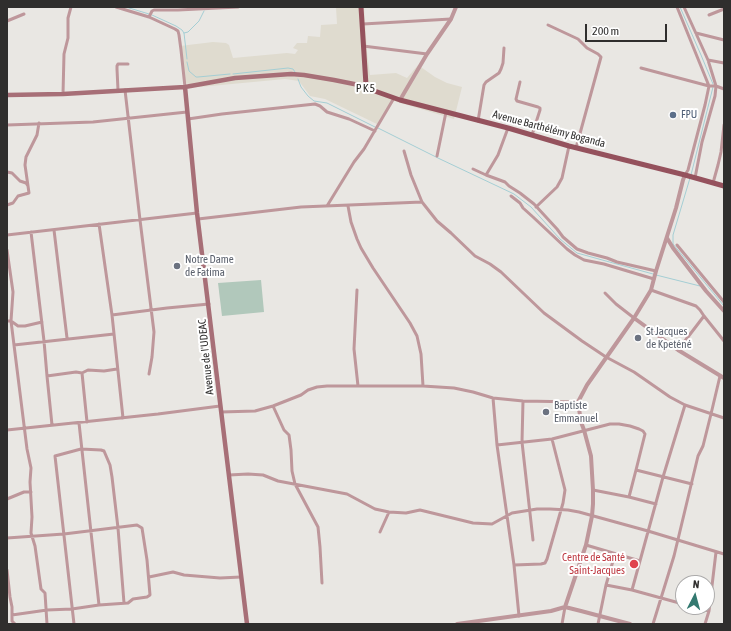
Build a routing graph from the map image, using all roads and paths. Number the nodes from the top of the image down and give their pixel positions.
1 (71, 7) edge
2 (116, 7) edge
3 (238, 7) edge
4 (361, 7) edge
5 (456, 7) edge
6 (677, 7) edge
7 (684, 7) edge
8 (724, 9) edge
9 (24, 14) dead end
10 (709, 14) dead end
11 (150, 15) junction
12 (451, 19) junction
13 (7, 21) edge
14 (363, 24) junction
15 (548, 25) dead end
16 (696, 33) junction
17 (724, 40) edge
18 (364, 46) junction
19 (504, 48) dead end
20 (427, 54) junction
21 (708, 60) junction
22 (724, 63) edge
23 (128, 64) dead end
24 (641, 68) dead end
25 (520, 82) dead end
26 (709, 86) junction
27 (716, 86) junction
28 (185, 87) junction
29 (366, 87) junction
30 (724, 89) edge
31 (118, 90) junction
32 (125, 90) junction
33 (63, 94) junction
34 (7, 95) edge
35 (394, 98) junction
36 (400, 100) junction
37 (187, 112) junction
38 (446, 112) junction
39 (128, 119) junction
40 (188, 119) junction
41 (478, 121) junction
42 (39, 123) junction
43 (7, 125) edge
44 (724, 125) edge
45 (508, 128) junction
46 (375, 130) junction
47 (532, 135) junction
48 (569, 146) junction
49 (576, 148) junction
50 (404, 151) dead end
51 (437, 156) dead end
52 (473, 169) dead end
53 (7, 172) edge
54 (486, 175) junction
55 (690, 176) junction
56 (713, 183) junction
57 (28, 186) junction
58 (724, 186) edge
59 (510, 196) dead end
60 (528, 200) junction
61 (422, 202) junction
62 (7, 205) edge
63 (522, 205) junction
64 (327, 206) junction
65 (348, 206) junction
66 (536, 207) junction
67 (197, 213) junction
68 (198, 219) junction
69 (140, 220) junction
70 (100, 224) junction
71 (54, 230) junction
72 (31, 232) junction
73 (7, 235) edge
74 (667, 238) junction
75 (677, 245) dead end
76 (7, 250) edge
77 (656, 272) junction
78 (654, 278) junction
79 (357, 290) dead end
80 (651, 290) junction
81 (605, 293) dead end
82 (724, 302) edge
83 (209, 304) junction
84 (151, 310) junction
85 (724, 312) edge
86 (112, 316) junction
87 (704, 316) junction
88 (634, 318) junction
89 (9, 321) edge
90 (42, 322) junction
91 (114, 334) junction
92 (67, 338) junction
93 (44, 341) junction
94 (724, 341) edge
95 (14, 345) junction
96 (678, 350) junction
97 (606, 357) junction
98 (117, 369) junction
99 (82, 373) junction
100 (149, 374) dead end
101 (47, 376) junction
102 (722, 377) edge
103 (358, 386) junction
104 (423, 386) junction
105 (493, 398) junction
106 (522, 401) junction
107 (578, 402) junction
108 (685, 405) junction
109 (220, 406) junction
110 (273, 406) junction
111 (221, 412) junction
112 (711, 414) junction
113 (123, 418) junction
114 (724, 418) edge
115 (87, 422) junction
116 (79, 423) junction
117 (52, 425) junction
118 (25, 428) junction
119 (7, 430) edge
120 (584, 430) junction
121 (552, 439) junction
122 (522, 442) junction
123 (497, 445) junction
124 (81, 449) junction
125 (636, 470) junction
126 (229, 475) junction
127 (663, 477) junction
128 (295, 484) junction
129 (692, 484) junction
130 (594, 490) junction
131 (31, 492) junction
132 (629, 497) junction
133 (7, 499) edge
134 (656, 504) junction
135 (561, 510) junction
136 (530, 511) junction
137 (389, 512) junction
138 (506, 516) junction
139 (592, 516) junction
140 (118, 528) junction
141 (91, 530) junction
142 (648, 531) junction
143 (380, 532) dead end
144 (64, 534) junction
145 (32, 536) junction
146 (7, 538) edge
147 (533, 540) dead end
148 (677, 540) junction
149 (586, 545) junction
150 (716, 552) junction
151 (614, 554) junction
152 (724, 554) edge
153 (640, 561) junction
154 (514, 565) junction
155 (7, 570) edge
156 (713, 575) edge
157 (149, 577) junction
158 (241, 577) junction
159 (8, 584) edge
160 (322, 584) dead end
161 (606, 585) junction
162 (632, 590) junction
163 (661, 597) junction
164 (675, 601) edge
165 (124, 603) junction
166 (99, 605) junction
167 (72, 608) junction
168 (565, 608) junction
169 (47, 610) junction
170 (12, 615) junction
171 (519, 616) junction
172 (600, 616) junction
173 (477, 623) edge
174 (15, 624) edge
175 (48, 624) edge
176 (74, 624) edge
177 (247, 624) edge
178 (457, 624) edge
179 (562, 624) edge
180 (598, 624) edge
181 (630, 624) edge
182 (653, 624) edge

1 - 33 street
2 - 11 street
3 - 11 street
4 - 14 main road
5 - 12 street
6 - 26 street
7 - 16 street
8 - 10 street
9 - 13 street
11 - 28 street
12 - 14 street
12 - 20 street
14 - 18 main road
15 - 49 street
16 - 17 street
16 - 21 street
18 - 20 street
18 - 29 main road
19 - 41 street
20 - 36 street
21 - 22 street
21 - 27 street
23 - 31 street
24 - 26 street
25 - 47 street
26 - 27 street
26 - 55 street
27 - 30 street
27 - 55 street
28 - 29 main road
28 - 32 main road
28 - 37 main road, Avenue de I'UDEAC
29 - 35 main road, Avenue Barthélémy Boganda
31 - 32 main road
31 - 33 main road
32 - 39 street
33 - 34 main road
35 - 36 main road, Avenue Barthélémy Boganda
35 - 46 street
36 - 38 main road, Avenue Barthélémy Boganda
37 - 39 street
37 - 40 main road, Avenue de I'UDEAC
38 - 41 main road, Avenue Barthélémy Boganda
38 - 51 street
39 - 42 street
39 - 69 street
40 - 46 street
40 - 67 main road, Avenue de I'UDEAC
41 - 45 main road, Avenue Barthélémy Boganda
42 - 43 street
42 - 57 street
44 - 56 street
45 - 47 main road, Avenue Barthélémy Boganda
45 - 54 street
46 - 64 street
47 - 48 main road, Avenue Barthélémy Boganda
48 - 49 main road, Avenue Barthélémy Boganda
48 - 66 street
49 - 55 main road, Avenue Barthélémy Boganda
50 - 61 street
52 - 54 street
53 - 57 street
54 - 60 street
55 - 56 main road, Avenue Barthélémy Boganda
55 - 74 street
56 - 58 main road, Avenue Barthélémy Boganda
57 - 62 street
59 - 63 street
60 - 63 street
60 - 66 street
61 - 65 street
61 - 97 street
63 - 78 street
64 - 65 street
64 - 68 street
65 - 104 street
66 - 77 street
67 - 68 main road, Avenue de I'UDEAC
67 - 69 street
68 - 83 main road, Avenue de I'UDEAC
69 - 70 street
69 - 84 street
70 - 71 street
70 - 86 street
71 - 72 street
71 - 92 street
72 - 73 street
72 - 90 street
74 - 77 street
74 - 85 street
75 - 82 street
76 - 89 street
77 - 78 street
78 - 80 street
79 - 103 street
80 - 87 street
80 - 88 street
81 - 88 street
83 - 84 street
83 - 109 main road, Avenue de I'UDEAC
84 - 86 street
84 - 100 street
86 - 91 street
87 - 94 street
87 - 96 street
88 - 96 street
88 - 97 street
89 - 90 street
89 - 95 street
90 - 93 street
91 - 92 street
91 - 98 street
92 - 93 street
93 - 95 street
93 - 101 street
95 - 118 street
96 - 102 street
97 - 107 street
97 - 108 street
98 - 99 street
98 - 113 street
99 - 101 street
99 - 115 street
101 - 117 street
102 - 112 street
103 - 104 street
103 - 110 street
104 - 105 street
105 - 106 street
105 - 123 street
106 - 107 street
106 - 122 street
107 - 120 street
108 - 112 street
108 - 127 street
109 - 111 main road, Avenue de I'UDEAC
109 - 113 street
110 - 111 street
110 - 128 street
111 - 126 main road, Avenue de I'UDEAC
112 - 114 street
112 - 129 street
113 - 115 street
115 - 116 street
116 - 117 street
116 - 124 street
117 - 118 street
118 - 119 street
118 - 131 street
120 - 121 street
120 - 125 street
120 - 130 street
121 - 122 street
121 - 135 street
122 - 123 street
122 - 136 street
123 - 138 street
124 - 140 street
124 - 141 street
124 - 144 street
125 - 127 street
125 - 132 street
126 - 128 street
126 - 158 main road, Avenue de I'UDEAC
127 - 129 street
127 - 134 street
128 - 137 street
128 - 160 street
129 - 148 street
130 - 132 street
130 - 139 street
131 - 133 street
131 - 145 street
132 - 134 street
134 - 142 street
135 - 136 street
135 - 139 street
135 - 154 street
136 - 138 street
136 - 147 street
137 - 138 street
137 - 143 street
138 - 154 street
139 - 142 street
139 - 149 street
140 - 141 street
140 - 157 street
140 - 165 street
141 - 144 street
141 - 166 street
142 - 148 street
142 - 153 street
144 - 145 street
144 - 167 street
145 - 146 street
145 - 169 street
148 - 150 street
148 - 163 street
149 - 151 street
149 - 168 street
150 - 152 street
150 - 156 street
151 - 153 street
151 - 161 street
153 - 162 street
154 - 171 street
155 - 159 street
157 - 158 street
157 - 165 street
158 - 177 main road, Avenue de I'UDEAC
159 - 170 street
161 - 162 street
161 - 172 street
162 - 163 street
163 - 164 street
163 - 182 street
165 - 166 street
166 - 167 street
167 - 169 street
167 - 176 street
168 - 171 street
168 - 172 street
168 - 179 street
169 - 170 street
169 - 175 street
170 - 174 street
171 - 173 street
172 - 180 street
172 - 181 street
173 - 178 street

